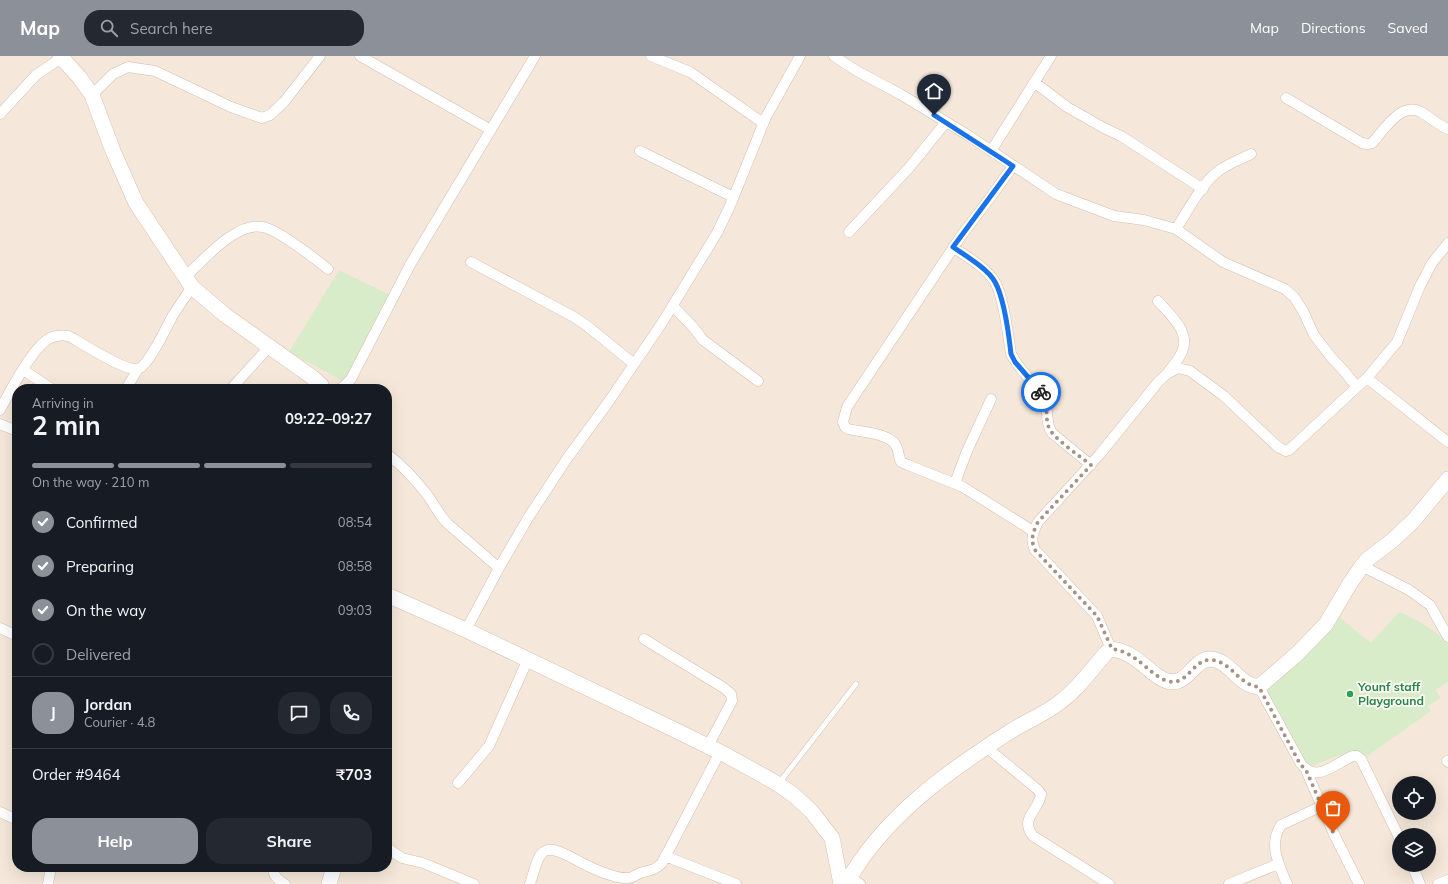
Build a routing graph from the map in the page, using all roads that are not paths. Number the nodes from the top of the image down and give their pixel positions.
1 (320, 56) edge
2 (360, 56) edge
3 (535, 56) edge
4 (651, 56) edge
5 (800, 56) edge
6 (834, 56) edge
7 (1051, 56) edge
8 (63, 58) edge
9 (1034, 82) junction
10 (92, 95) junction
11 (1286, 98) dead end
12 (0, 114) edge
13 (946, 122) junction
14 (764, 123) junction
15 (1448, 129) edge
16 (492, 130) junction
17 (640, 151) dead end
18 (992, 151) junction
19 (1252, 154) dead end
20 (1013, 166) junction
21 (1203, 188) junction
22 (733, 197) junction
23 (1176, 229) junction
24 (849, 232) dead end
25 (1448, 243) edge
26 (953, 247) junction
27 (471, 262) dead end
28 (328, 269) dead end
29 (188, 282) junction
30 (1158, 300) dead end
31 (673, 306) junction
32 (269, 346) junction
33 (634, 364) junction
34 (138, 369) junction
35 (23, 370) junction
36 (1168, 373) junction
37 (1367, 378) junction
38 (758, 380) dead end
39 (14, 384) edge
40 (44, 384) edge
41 (129, 384) edge
42 (235, 384) edge
43 (319, 384) edge
44 (346, 384) edge
45 (12, 387) edge
46 (1357, 387) junction
47 (991, 399) dead end
48 (0, 410) edge
49 (0, 424) edge
50 (12, 429) edge
51 (1448, 442) edge
52 (392, 458) edge
53 (1091, 465) junction
54 (1448, 479) edge
55 (955, 483) junction
56 (1033, 531) junction
57 (1362, 566) junction
58 (499, 568) junction
59 (392, 597) edge
60 (0, 628) edge
61 (466, 630) junction
62 (12, 634) edge
63 (1448, 637) edge
64 (644, 639) dead end
65 (1112, 649) junction
66 (528, 659) junction
67 (856, 684) dead end
68 (1259, 687) junction
69 (986, 747) junction
70 (714, 749) junction
71 (1306, 770) junction
72 (458, 783) dead end
73 (778, 784) junction
74 (1322, 806) junction
75 (0, 812) edge
76 (12, 818) edge
77 (1394, 828) edge
78 (392, 851) edge
79 (665, 856) junction
80 (1278, 864) junction
81 (50, 872) edge
82 (273, 872) edge
83 (333, 872) edge
84 (1415, 872) edge
85 (1448, 880) edge
86 (849, 882) edge
87 (48, 884) edge
88 (285, 884) edge
89 (329, 884) edge
90 (474, 884) edge
91 (530, 884) edge
92 (736, 884) edge
93 (1109, 884) edge
94 (1229, 884) edge
95 (1287, 884) edge
96 (1359, 884) edge
97 (1420, 884) edge
98 (1438, 884) edge

1 - 10 street
2 - 16 street
3 - 16 street
4 - 14 street
5 - 14 street
6 - 13 street
7 - 9 street
8 - 10 street
8 - 12 street
9 - 18 street
9 - 21 street
10 - 29 street
11 - 15 street
13 - 18 street
13 - 24 street
14 - 22 street
16 - 44 street
17 - 22 street
18 - 20 street
19 - 21 street
20 - 23 street
20 - 26 street
21 - 23 street
22 - 31 street
23 - 46 street
25 - 37 street
26 - 53 street
26 - 55 street
27 - 33 street
28 - 29 street
29 - 32 street
29 - 34 street
30 - 36 street
31 - 33 street
31 - 38 street
32 - 42 street
32 - 43 street
33 - 58 street
34 - 35 street
34 - 41 street
35 - 39 street
35 - 40 street
36 - 46 street
36 - 53 street
37 - 46 street
37 - 51 street
45 - 48 street
47 - 55 street
49 - 50 street
52 - 58 street
53 - 56 street
54 - 57 street
55 - 56 street
56 - 65 street
57 - 63 street
57 - 68 street
58 - 61 street
59 - 61 street
60 - 62 street
61 - 66 street
64 - 70 street
65 - 68 street
65 - 69 street
66 - 70 street
66 - 72 street
67 - 73 lane
68 - 71 street
69 - 86 street
69 - 93 street
70 - 73 street
70 - 79 street
71 - 74 street
71 - 77 street
73 - 86 street
74 - 80 street
74 - 96 street
75 - 76 street
78 - 90 street
79 - 91 street
79 - 92 street
80 - 94 street
80 - 95 street
81 - 87 street
82 - 88 street
83 - 89 street
84 - 97 street
85 - 98 street

